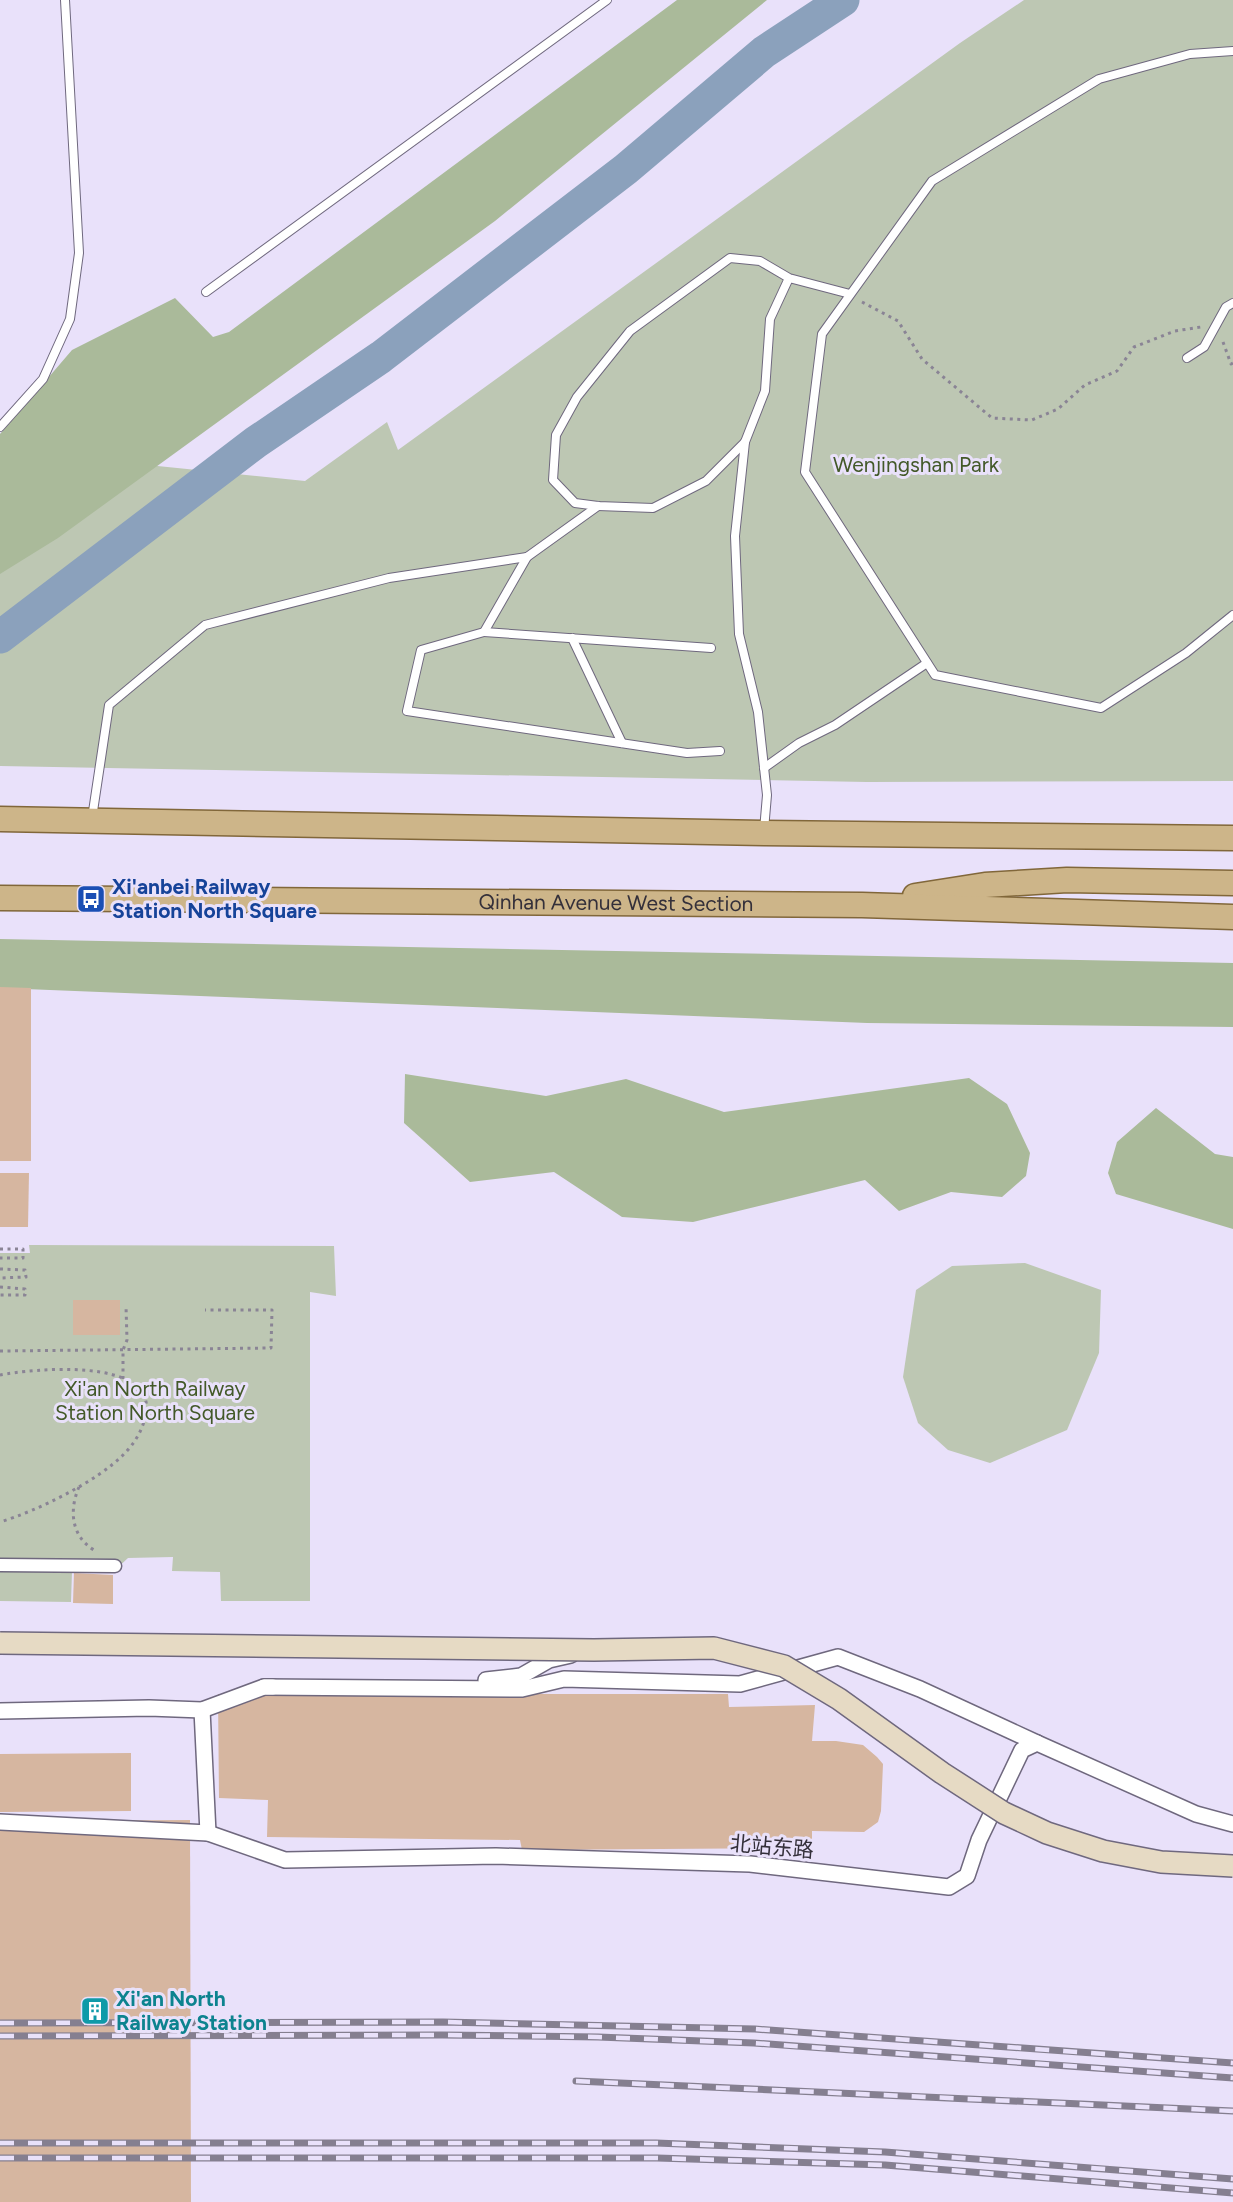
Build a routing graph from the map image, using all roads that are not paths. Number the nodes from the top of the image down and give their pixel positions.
1 (65, 0) edge
2 (607, 0) edge
3 (1233, 51) edge
4 (789, 278) junction
5 (206, 292) dead end
6 (850, 294) junction
7 (1233, 303) edge
8 (1187, 358) dead end
9 (0, 428) edge
10 (745, 442) junction
11 (598, 506) junction
12 (527, 557) junction
13 (1233, 615) edge
14 (484, 632) junction
15 (572, 638) junction
16 (711, 648) dead end
17 (927, 663) junction
18 (622, 743) junction
19 (720, 751) dead end
20 (764, 768) junction
21 (0, 819) edge
22 (91, 821) junction
23 (764, 833) junction
24 (1233, 837) edge
25 (1233, 883) edge
26 (0, 898) edge
27 (862, 905) junction
28 (1233, 917) edge
29 (0, 1565) edge
30 (115, 1566) dead end
31 (0, 1643) edge
32 (594, 1650) junction
33 (264, 1687) junction
34 (202, 1710) junction
35 (0, 1711) edge
36 (1037, 1743) junction
37 (0, 1822) edge
38 (1233, 1824) edge
39 (208, 1833) junction
40 (1233, 1866) edge

1 - 9 lane
2 - 5 lane
3 - 6 lane
4 - 6 lane
4 - 10 lane
4 - 11 lane
6 - 17 lane
7 - 8 lane
10 - 11 lane
10 - 20 lane
11 - 12 lane
12 - 14 lane
12 - 22 lane
13 - 17 lane
14 - 15 lane
14 - 18 lane
15 - 16 lane
15 - 18 lane
17 - 20 lane
18 - 19 lane
20 - 23 lane
21 - 22 main road
22 - 23 main road
23 - 24 main road
25 - 27 main road
26 - 27 main road, Qinhan Avenue West Section
27 - 28 main road, Qinhan Avenue West Section
29 - 30 street
31 - 32 main road, bridge
32 - 33 street
32 - 40 main road, bridge
33 - 34 street
33 - 36 street
34 - 35 street
34 - 39 street
36 - 38 street
36 - 39 street, 北站东路
37 - 39 street, 北站东路

